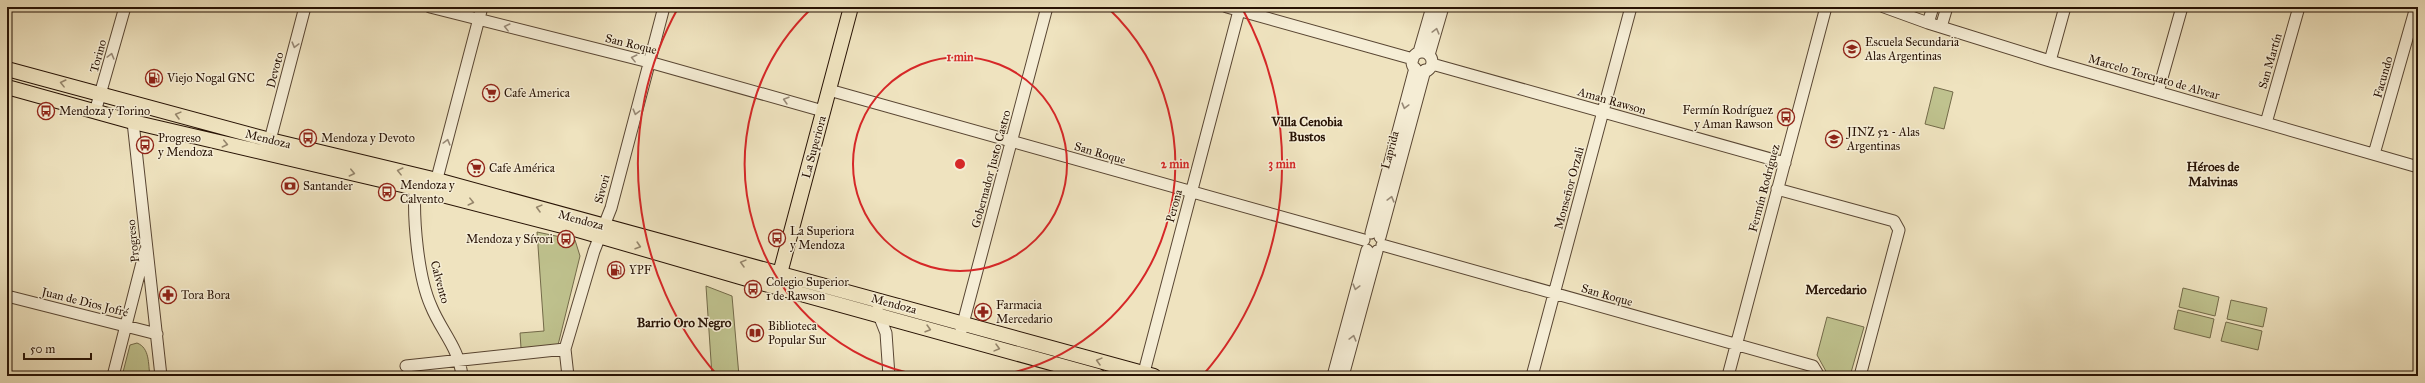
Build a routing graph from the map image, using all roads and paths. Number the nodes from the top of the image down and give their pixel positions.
1 (125, 7) edge
2 (305, 7) edge
3 (430, 7) edge
4 (482, 7) edge
5 (664, 7) edge
6 (851, 7) edge
7 (1047, 7) edge
8 (1227, 7) edge
9 (1432, 7) edge
10 (1442, 7) edge
11 (1631, 7) edge
12 (1826, 7) edge
13 (1884, 7) edge
14 (1933, 7) edge
15 (1946, 7) edge
16 (2065, 7) edge
17 (2182, 7) edge
18 (2299, 7) edge
19 (2416, 7) edge
20 (1240, 9) edge
21 (478, 20) junction
22 (1928, 24) junction
23 (1941, 27) junction
24 (2050, 61) junction
25 (649, 62) junction
26 (1422, 62) junction
27 (7, 69) edge
28 (7, 87) edge
29 (829, 90) junction
30 (2158, 92) junction
31 (101, 93) junction
32 (136, 104) junction
33 (824, 111) junction
34 (95, 112) junction
35 (1603, 112) junction
36 (133, 122) junction
37 (2266, 123) junction
38 (270, 140) junction
39 (1012, 141) junction
40 (2374, 154) junction
41 (1784, 163) junction
42 (2418, 167) edge
43 (435, 186) junction
44 (415, 188) junction
45 (1777, 189) junction
46 (1192, 192) junction
47 (602, 231) junction
48 (1373, 243) junction
49 (147, 244) junction
50 (780, 272) junction
51 (776, 287) junction
52 (1554, 294) junction
53 (7, 296) edge
54 (872, 298) junction
55 (909, 308) junction
56 (879, 316) junction
57 (897, 320) junction
58 (963, 323) junction
59 (125, 326) junction
60 (886, 333) junction
61 (157, 334) junction
62 (960, 338) junction
63 (1736, 345) junction
64 (565, 349) junction
65 (460, 362) junction
66 (406, 366) dead end
67 (1142, 373) edge
68 (113, 376) edge
69 (161, 376) edge
70 (462, 376) edge
71 (568, 376) edge
72 (889, 376) edge
73 (1098, 376) edge
74 (1332, 376) edge
75 (1343, 376) edge
76 (1532, 376) edge
77 (1728, 376) edge
78 (1819, 376) edge
79 (1860, 376) edge

31 -> 1 street, Torino
2 -> 38 street, Devoto
3 - 21 street, San Roque
4 - 21 street
5 - 25 street, Sivori
6 - 29 main road, La Superiora
7 - 39 street, Gobernador Justo Castro
8 - 20 street, Aman Rawson
9 - 26 street, Laprida
26 -> 10 street, Laprida
11 - 35 street, Monseñor Orzali
12 - 41 street, Fermín Rodríguez
13 - 22 street, Marcelo Torcuato de Alvear
14 - 22 street
15 - 23 street
16 - 24 street
17 - 30 street
18 - 37 street, San Martín
19 - 40 street, Facundo
20 - 26 street, Aman Rawson
20 - 46 street, Perona
25 -> 21 street, San Roque
43 -> 21 street
22 - 23 street, Marcelo Torcuato de Alvear
23 - 24 street, Marcelo Torcuato de Alvear
24 - 30 street, Marcelo Torcuato de Alvear
33 -> 25 street, San Roque
25 -> 47 street, Sivori
26 - 35 street, Aman Rawson
26 - 48 street, Laprida
31 -> 27 main road, Mendoza
28 - 34 main road, Mendoza
29 - 33 main road, La Superiora
29 - 39 street, San Roque
30 - 37 street, Marcelo Torcuato de Alvear
31 - 32 main road, Mendoza
31 - 34 street, Torino
32 - 36 street, Progreso
38 -> 32 main road, Mendoza
33 - 50 main road, La Superiora
34 - 36 main road, Mendoza
35 - 41 street, Aman Rawson
35 - 52 street, Monseñor Orzali
36 -> 44 main road, Mendoza
36 - 49 street, Progreso
37 - 40 street, Marcelo Torcuato de Alvear
43 -> 38 main road, Mendoza
39 - 46 street, San Roque
39 - 58 street, Gobernador Justo Castro
40 - 42 street, Marcelo Torcuato de Alvear
41 - 45 street, Fermín Rodríguez
43 - 44 main road, Mendoza
43 - 47 main road, Mendoza
44 - 65 street, Calvento
45 - 63 street, Fermín Rodríguez
45 - 79 street
46 - 48 street, San Roque
46 - 67 street, Perona
50 -> 47 main road, Mendoza
47 -> 51 main road, Mendoza
47 - 64 street, Sivori
48 - 52 street, San Roque
48 -> 74 street, Laprida
75 -> 48 street, Laprida
49 - 59 street
49 - 61 street, Progreso
50 - 51 main road, La Superiora
50 - 54 main road, Mendoza
51 - 56 main road, Mendoza
52 - 63 street, San Roque
52 - 76 street, Monseñor Orzali
53 - 59 street, Juan de Dios Jofré
54 - 55 main road, Mendoza
54 - 56 street
55 - 57 street
55 - 58 main road, Mendoza
56 - 57 main road, Mendoza
56 - 60 street
57 - 60 street
57 -> 62 main road, Mendoza
58 - 62 street, Gobernador Justo Castro
67 -> 58 main road, Mendoza
59 - 61 street, Juan de Dios Jofré
59 - 68 street
60 - 72 street
61 - 69 street, Progreso
62 -> 73 main road, Mendoza
63 - 77 street, Fermín Rodríguez
63 - 78 street, San Roque
64 - 65 street
64 - 71 street, Sivori
65 - 66 street
65 - 70 street, Calvento

